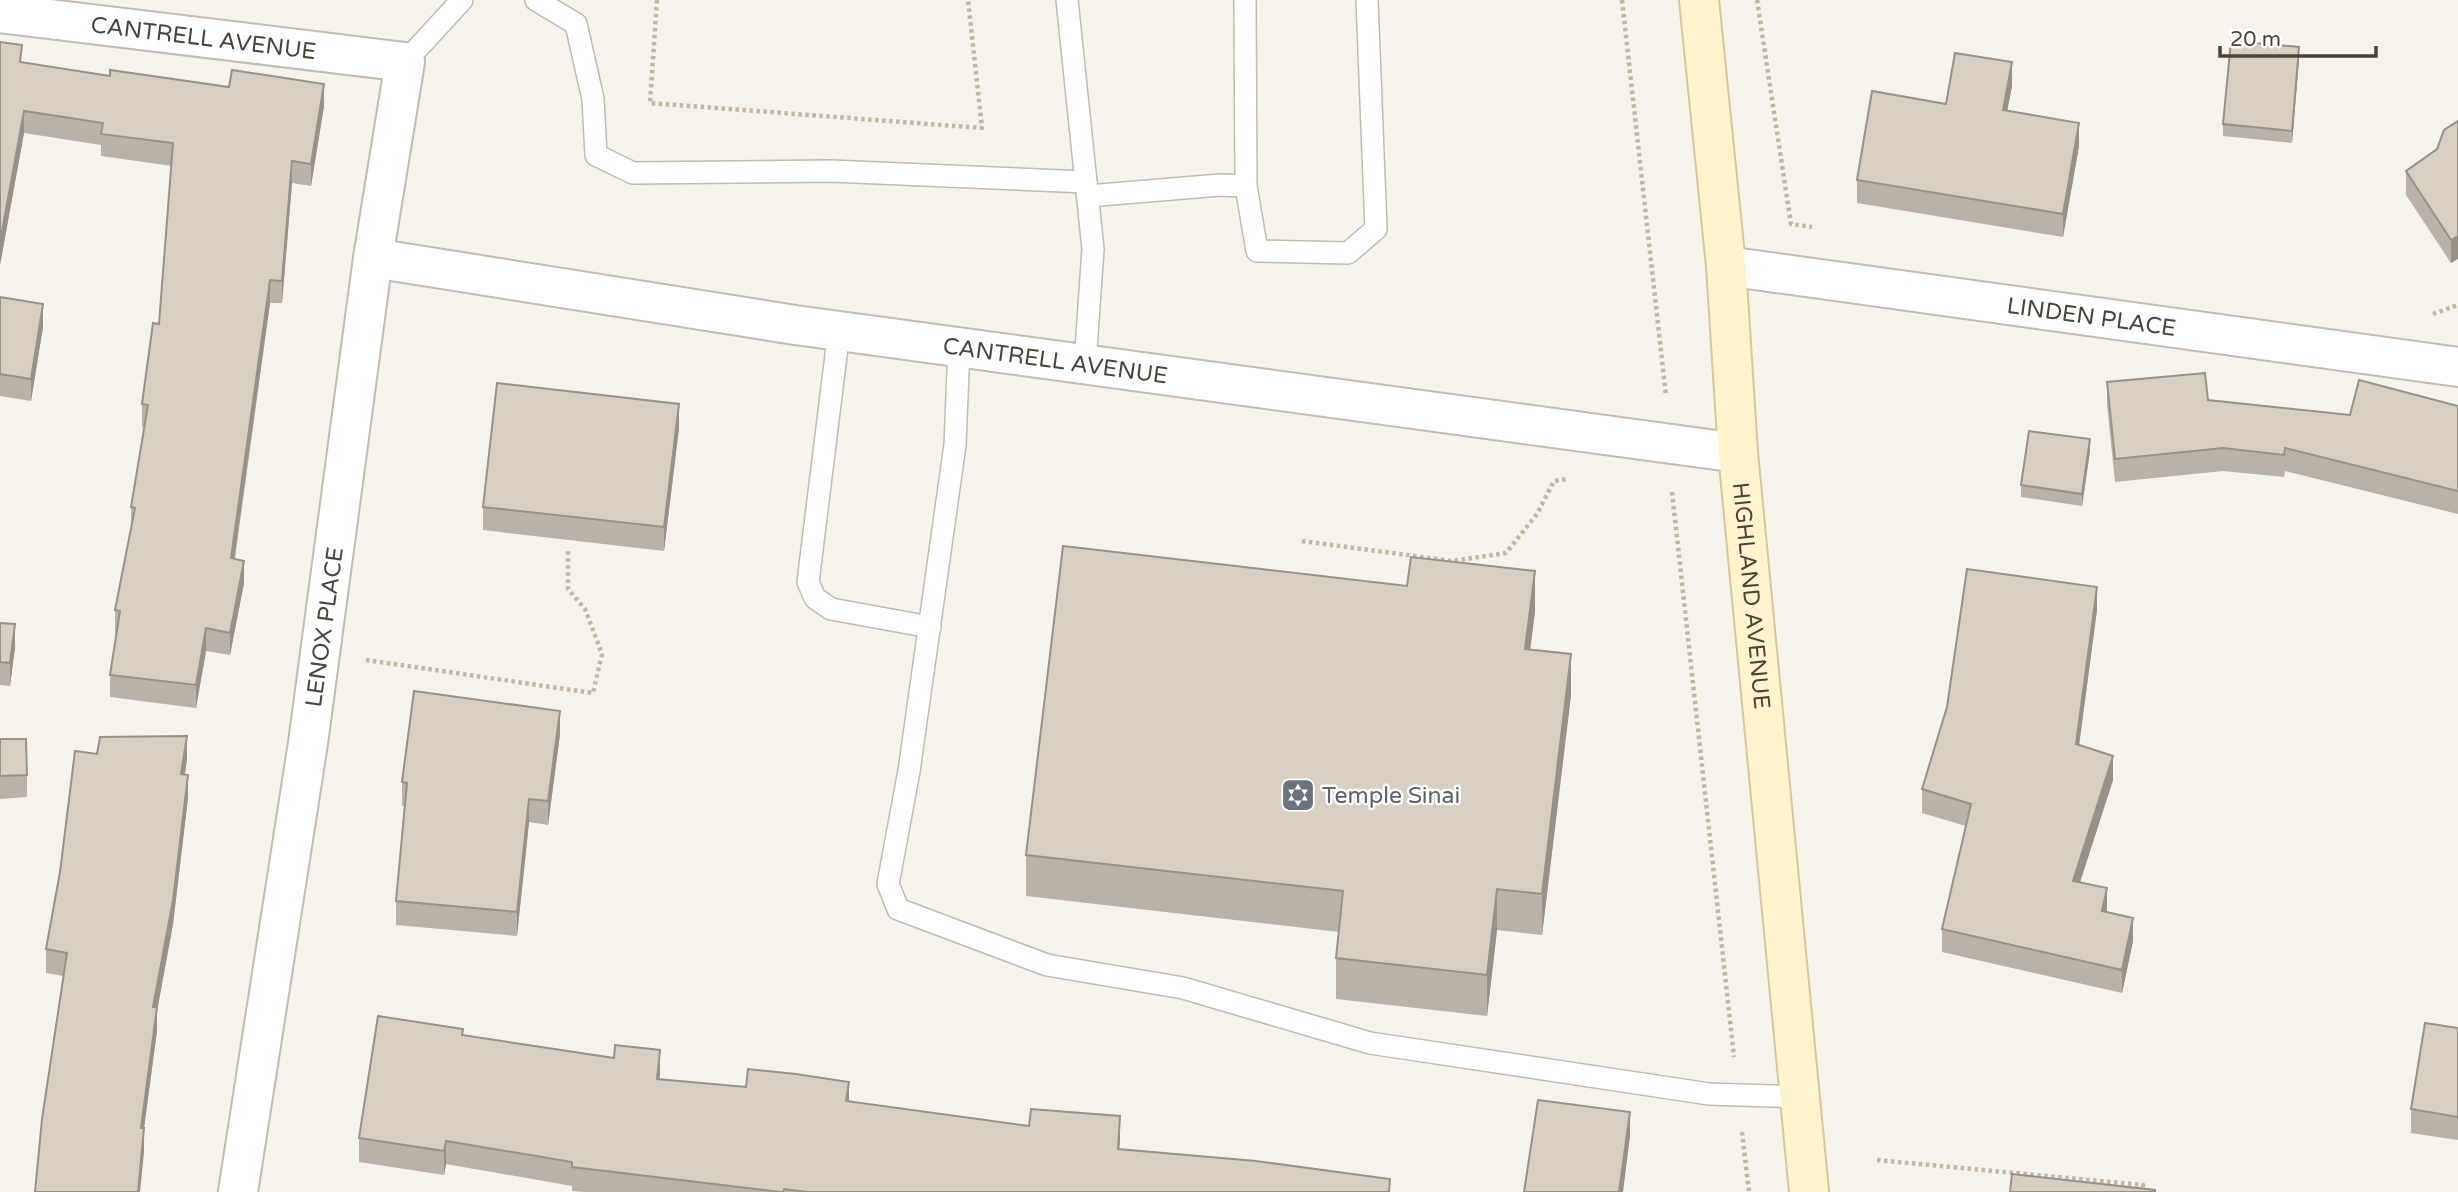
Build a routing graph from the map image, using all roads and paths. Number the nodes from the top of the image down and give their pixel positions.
1 (462, 0) edge
2 (536, 0) edge
3 (657, 0) edge
4 (968, 0) edge
5 (1067, 0) edge
6 (1245, 0) edge
7 (1367, 0) edge
8 (1622, 0) edge
9 (1699, 0) edge
10 (1757, 0) edge
11 (0, 13) edge
12 (405, 62) junction
13 (1246, 186) junction
14 (1087, 189) junction
15 (1791, 224) dead end
16 (373, 258) junction
17 (1726, 266) junction
18 (839, 331) junction
19 (959, 347) junction
20 (1084, 364) junction
21 (2458, 367) edge
22 (1666, 398) dead end
23 (1738, 453) junction
24 (1579, 478) dead end
25 (1672, 486) dead end
26 (1302, 541) dead end
27 (568, 551) dead end
28 (930, 628) junction
29 (361, 659) dead end
30 (1738, 1097) junction
31 (1800, 1097) junction
32 (1877, 1160) dead end
33 (238, 1192) edge
34 (1749, 1192) edge
35 (1809, 1192) edge
36 (2141, 1192) edge

1 - 12 lane
2 - 14 lane
3 - 4 path
5 - 14 lane
6 - 13 lane
7 - 13 lane
8 - 22 path
9 - 17 street, HIGHLAND AVENUE
10 - 15 path
11 - 12 street, CANTRELL AVENUE
12 - 16 street, LENOX PLACE
13 - 14 lane
14 - 20 lane
16 - 18 street, CANTRELL AVENUE
16 - 33 street, LENOX PLACE
17 - 21 street, LINDEN PLACE
17 - 23 street, HIGHLAND AVENUE
18 - 19 street, CANTRELL AVENUE
18 - 28 lane
19 - 20 street, CANTRELL AVENUE
19 - 28 lane
20 - 23 street, CANTRELL AVENUE
23 - 31 street, HIGHLAND AVENUE
24 - 26 path
25 - 30 path
27 - 29 path
28 - 30 lane
30 - 31 lane
30 - 34 path
31 - 35 street, HIGHLAND AVENUE
32 - 36 path

